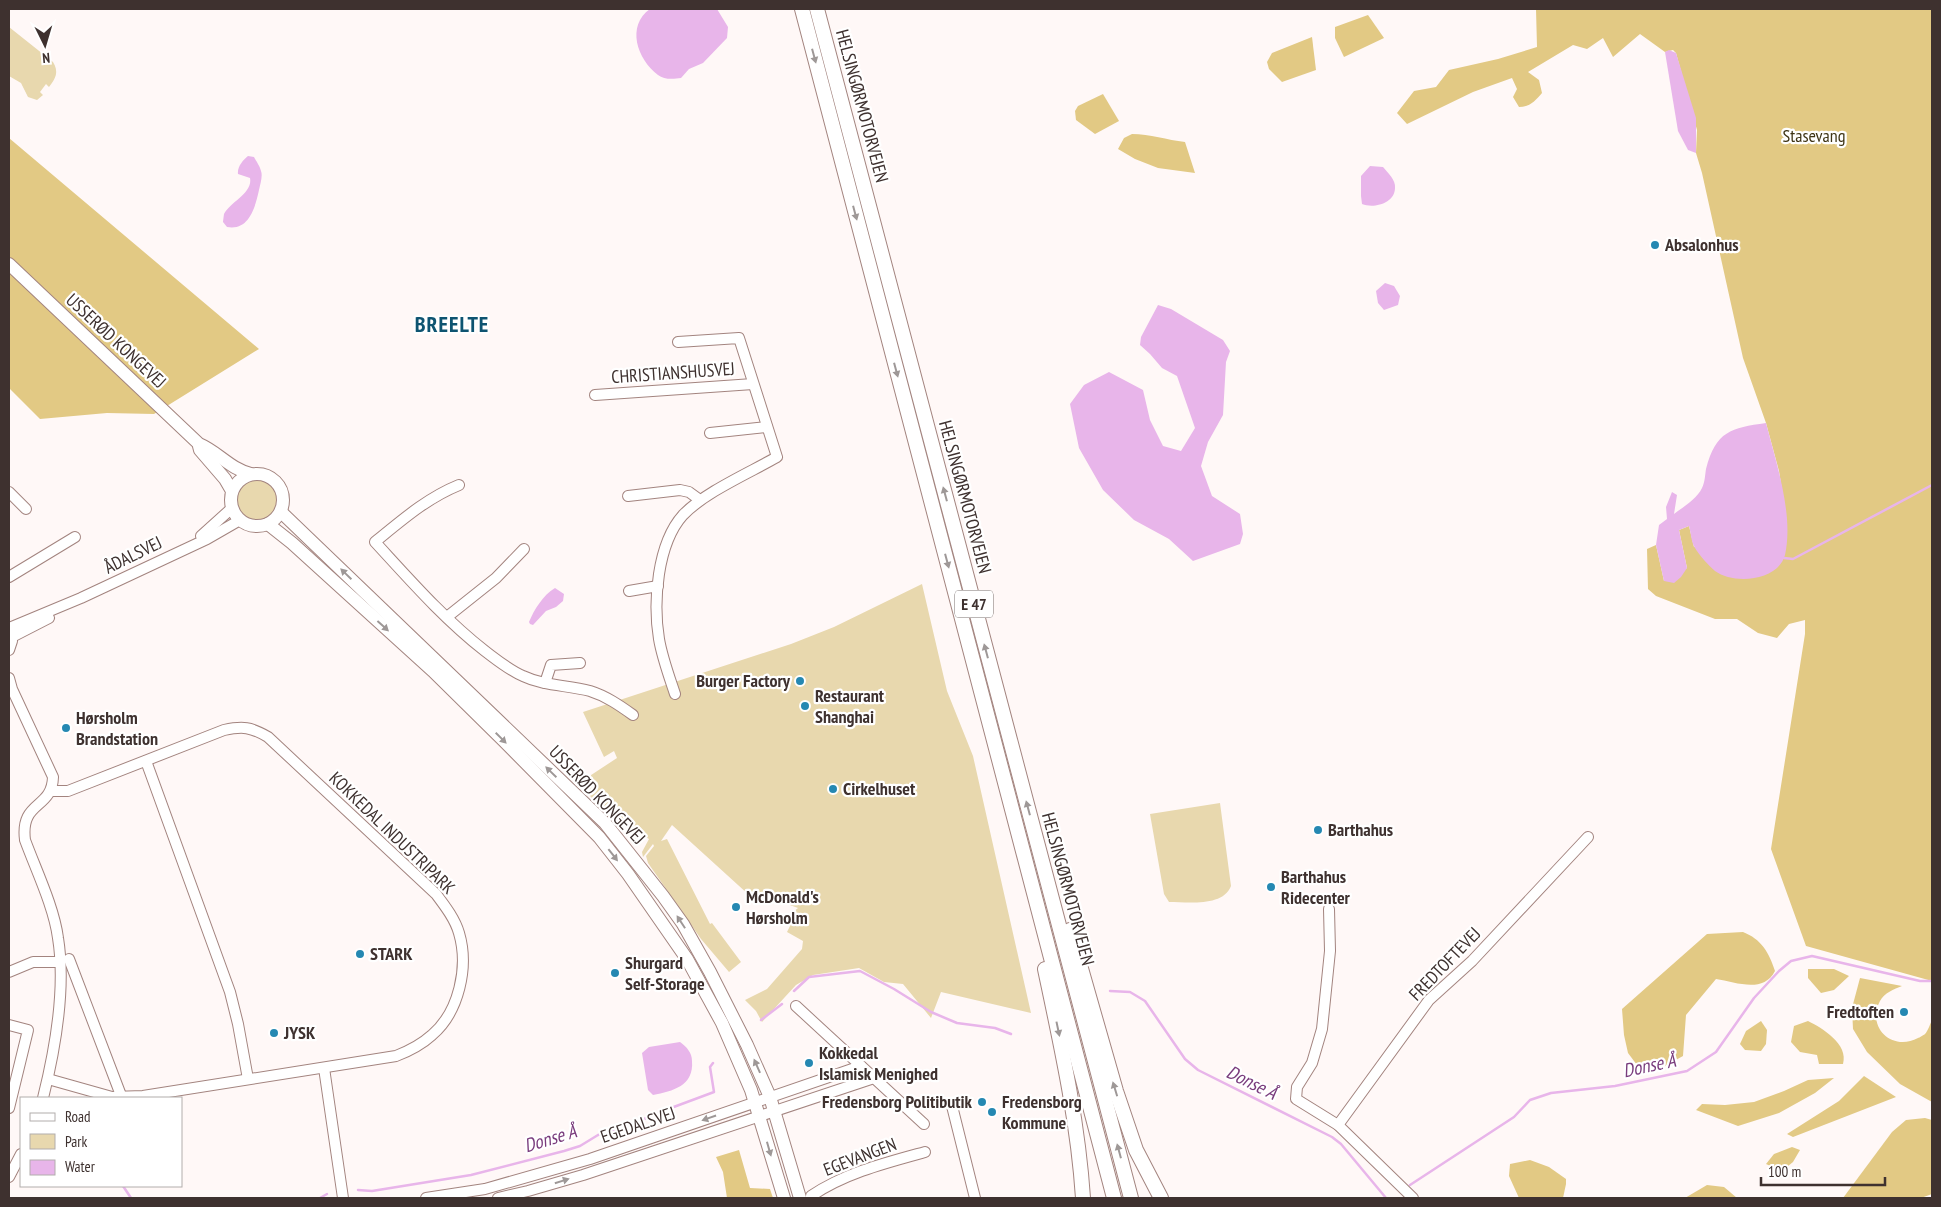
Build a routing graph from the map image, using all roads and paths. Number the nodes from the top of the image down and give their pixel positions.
1 (802, 9) edge
2 (817, 9) edge
3 (9, 264) edge
4 (678, 342) dead end
5 (753, 384) junction
6 (595, 395) dead end
7 (767, 427) junction
8 (710, 433) dead end
9 (199, 444) junction
10 (251, 474) junction
11 (460, 485) dead end
12 (232, 491) junction
13 (9, 492) edge
14 (628, 496) dead end
15 (700, 500) junction
16 (232, 508) junction
17 (26, 509) dead end
18 (281, 512) junction
19 (240, 520) junction
20 (268, 524) junction
21 (75, 537) dead end
22 (198, 541) junction
23 (524, 549) dead end
24 (9, 578) edge
25 (658, 586) junction
26 (629, 591) dead end
27 (447, 617) junction
28 (10, 632) edge
29 (9, 650) edge
30 (580, 663) dead end
31 (9, 678) edge
32 (544, 683) junction
33 (675, 694) dead end
34 (633, 715) dead end
35 (146, 761) junction
36 (51, 791) junction
37 (1588, 836) dead end
38 (1036, 838) junction
39 (1034, 894) junction
40 (1329, 909) dead end
41 (65, 961) junction
42 (9, 972) edge
43 (796, 1006) dead end
44 (9, 1025) edge
45 (861, 1066) junction
46 (324, 1068) junction
47 (874, 1078) junction
48 (248, 1079) junction
49 (48, 1080) junction
50 (44, 1097) edge
51 (118, 1097) edge
52 (122, 1097) edge
53 (132, 1097) edge
54 (770, 1097) junction
55 (755, 1102) junction
56 (952, 1106) dead end
57 (9, 1108) edge
58 (776, 1111) junction
59 (760, 1117) junction
60 (924, 1124) dead end
61 (1338, 1124) junction
62 (924, 1152) dead end
63 (20, 1156) edge
64 (9, 1177) edge
65 (525, 1178) junction
66 (530, 1195) edge
67 (344, 1198) edge
68 (426, 1198) edge
69 (498, 1198) edge
70 (784, 1198) edge
71 (800, 1198) edge
72 (811, 1198) edge
73 (975, 1198) edge
74 (1083, 1198) edge
75 (1114, 1198) edge
76 (1131, 1198) edge
77 (1161, 1198) edge
78 (1412, 1198) edge

1 -> 39 highway, HELSINGØRMOTORVEJEN / E 47
38 -> 2 highway, HELSINGØRMOTORVEJEN / E 47
3 - 9 main road, USSERØD KONGEVEJ
4 - 5 street, CHRISTIANSHUSVEJ
5 - 6 street, CHRISTIANSHUSVEJ
5 - 7 street, CHRISTIANSHUSVEJ
7 - 8 street
7 - 15 street, CHRISTIANSHUSVEJ
9 - 10 main road, USSERØD KONGEVEJ
9 - 12 main road, USSERØD KONGEVEJ
10 - 12 main road
10 - 18 main road
11 - 27 street
12 - 16 main road
13 - 17 street
14 - 15 street
15 - 25 street, CHRISTIANSHUSVEJ
16 - 19 main road
16 - 22 street, ÅDALSVEJ
18 - 20 main road
54 -> 18 main road, USSERØD KONGEVEJ
19 - 20 main road
19 - 22 street, ÅDALSVEJ
20 -> 55 main road, USSERØD KONGEVEJ
21 - 24 street
22 - 28 street, ÅDALSVEJ
23 - 27 street
25 - 26 street
25 - 33 street, CHRISTIANSHUSVEJ
27 - 32 street
28 - 29 street
30 - 32 street
31 - 36 street
32 - 34 street
35 - 36 street, KOKKEDAL INDUSTRIPARK
35 - 46 street, KOKKEDAL INDUSTRIPARK
35 - 48 street
36 - 41 street
37 - 61 street, FREDTOFTEVEJ
76 -> 38 highway, HELSINGØRMOTORVEJEN / E 47
77 -> 38 highway
39 -> 74 highway
39 - 75 highway, HELSINGØRMOTORVEJEN / E 47
40 - 61 street
41 - 42 street
41 - 49 street
41 - 52 street
43 - 45 street
44 - 57 street
45 - 47 street
45 - 54 street
46 - 48 street, KOKKEDAL INDUSTRIPARK
46 - 67 street
47 - 58 street
47 - 60 street
48 - 53 street, KOKKEDAL INDUSTRIPARK
49 - 50 street
49 - 51 street, KOKKEDAL INDUSTRIPARK
54 - 55 street, EGEDALSVEJ
54 - 58 main road, USSERØD KONGEVEJ
55 - 59 main road, USSERØD KONGEVEJ
55 -> 65 street, EGEDALSVEJ
56 - 73 street
58 - 59 street, EGEDALSVEJ
58 - 71 main road, USSERØD KONGEVEJ
66 -> 59 street, EGEDALSVEJ
59 -> 70 main road, USSERØD KONGEVEJ
61 - 78 street
62 - 72 street, EGEVANGEN
63 - 64 street
65 - 66 street
65 - 68 street, EGEDALSVEJ
66 - 69 street, EGEDALSVEJ

